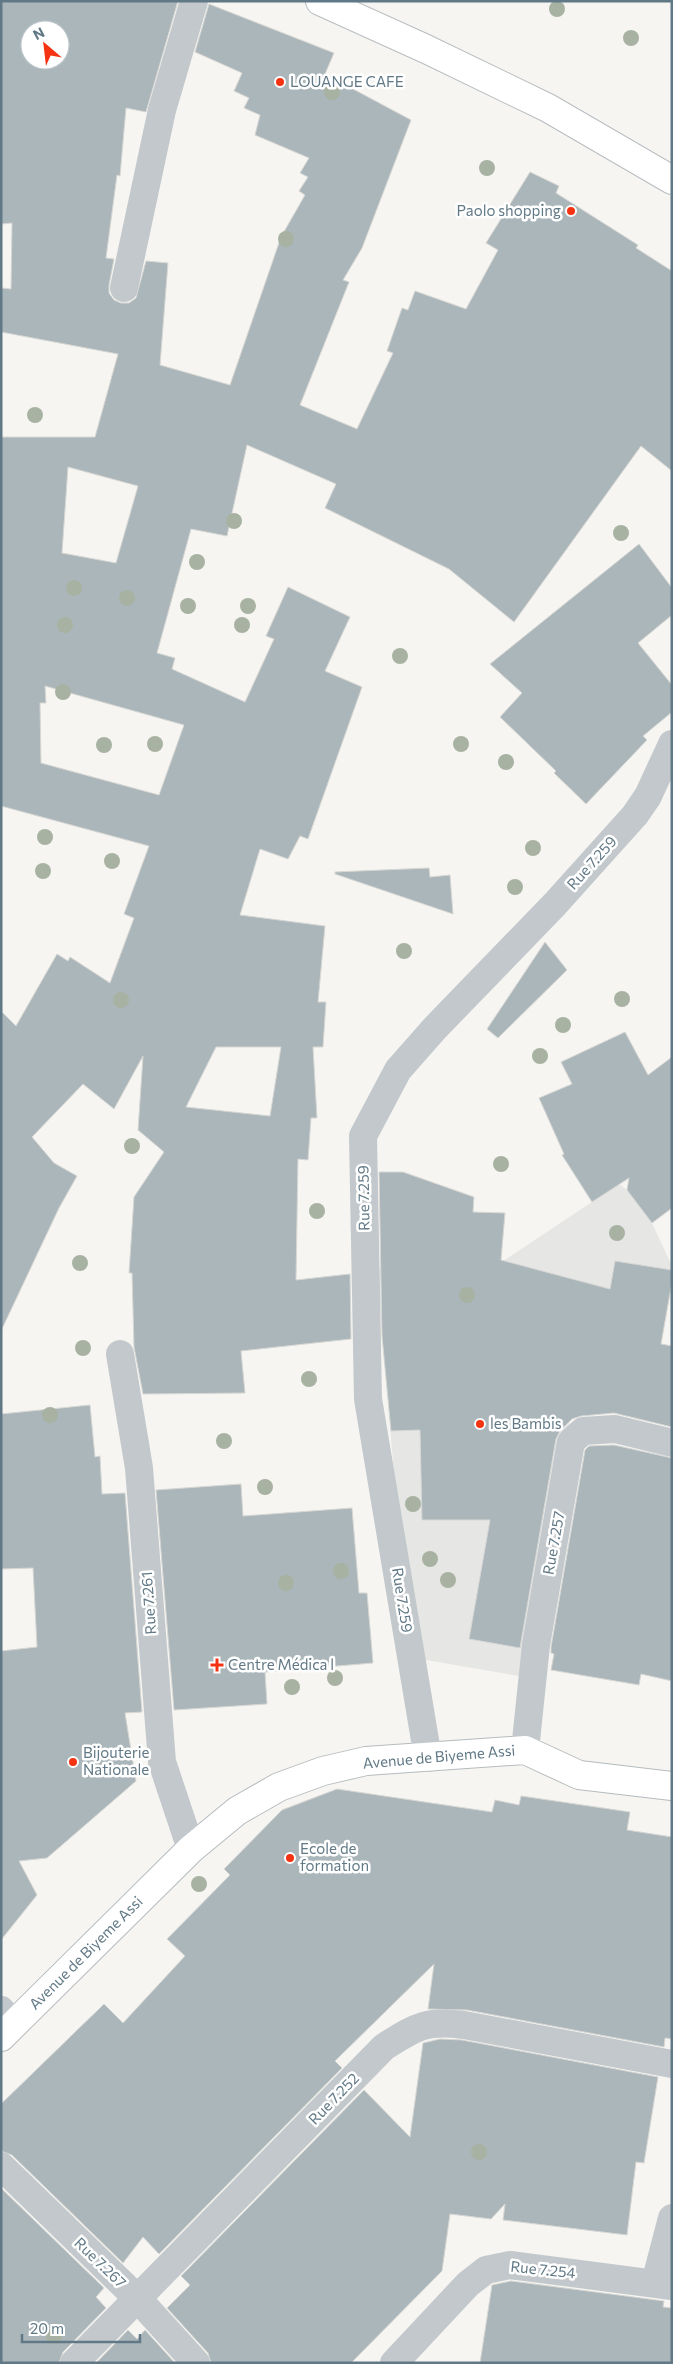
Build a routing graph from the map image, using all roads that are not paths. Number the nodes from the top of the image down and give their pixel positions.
1 (194, 1) edge
2 (320, 1) edge
3 (672, 180) edge
4 (124, 288) dead end
5 (672, 744) edge
6 (120, 1354) dead end
7 (672, 1443) edge
8 (525, 1750) junction
9 (428, 1758) junction
10 (672, 1786) edge
11 (191, 1849) junction
12 (5, 2024) edge
13 (672, 2064) edge
14 (1, 2166) edge
15 (672, 2218) edge
16 (663, 2285) edge
17 (138, 2300) junction
18 (74, 2363) edge
19 (196, 2363) edge
20 (394, 2363) edge

1 - 4 street
2 - 3 main road
5 - 9 street, Rue 7.259
6 - 11 street, Rue 7.261
7 - 8 street, Rue 7.257
8 - 9 main road, Avenue de Biyeme Assi
8 - 10 main road, Avenue de Biyeme Assi
9 - 11 main road, Avenue de Biyeme Assi
11 - 12 main road, Avenue de Biyeme Assi
13 - 17 street, Rue 7.252
14 - 17 street, Rue 7.267
15 - 16 street
16 - 20 street, Rue 7.254
17 - 18 street, Rue 7.252
17 - 19 street, Rue 7.267

